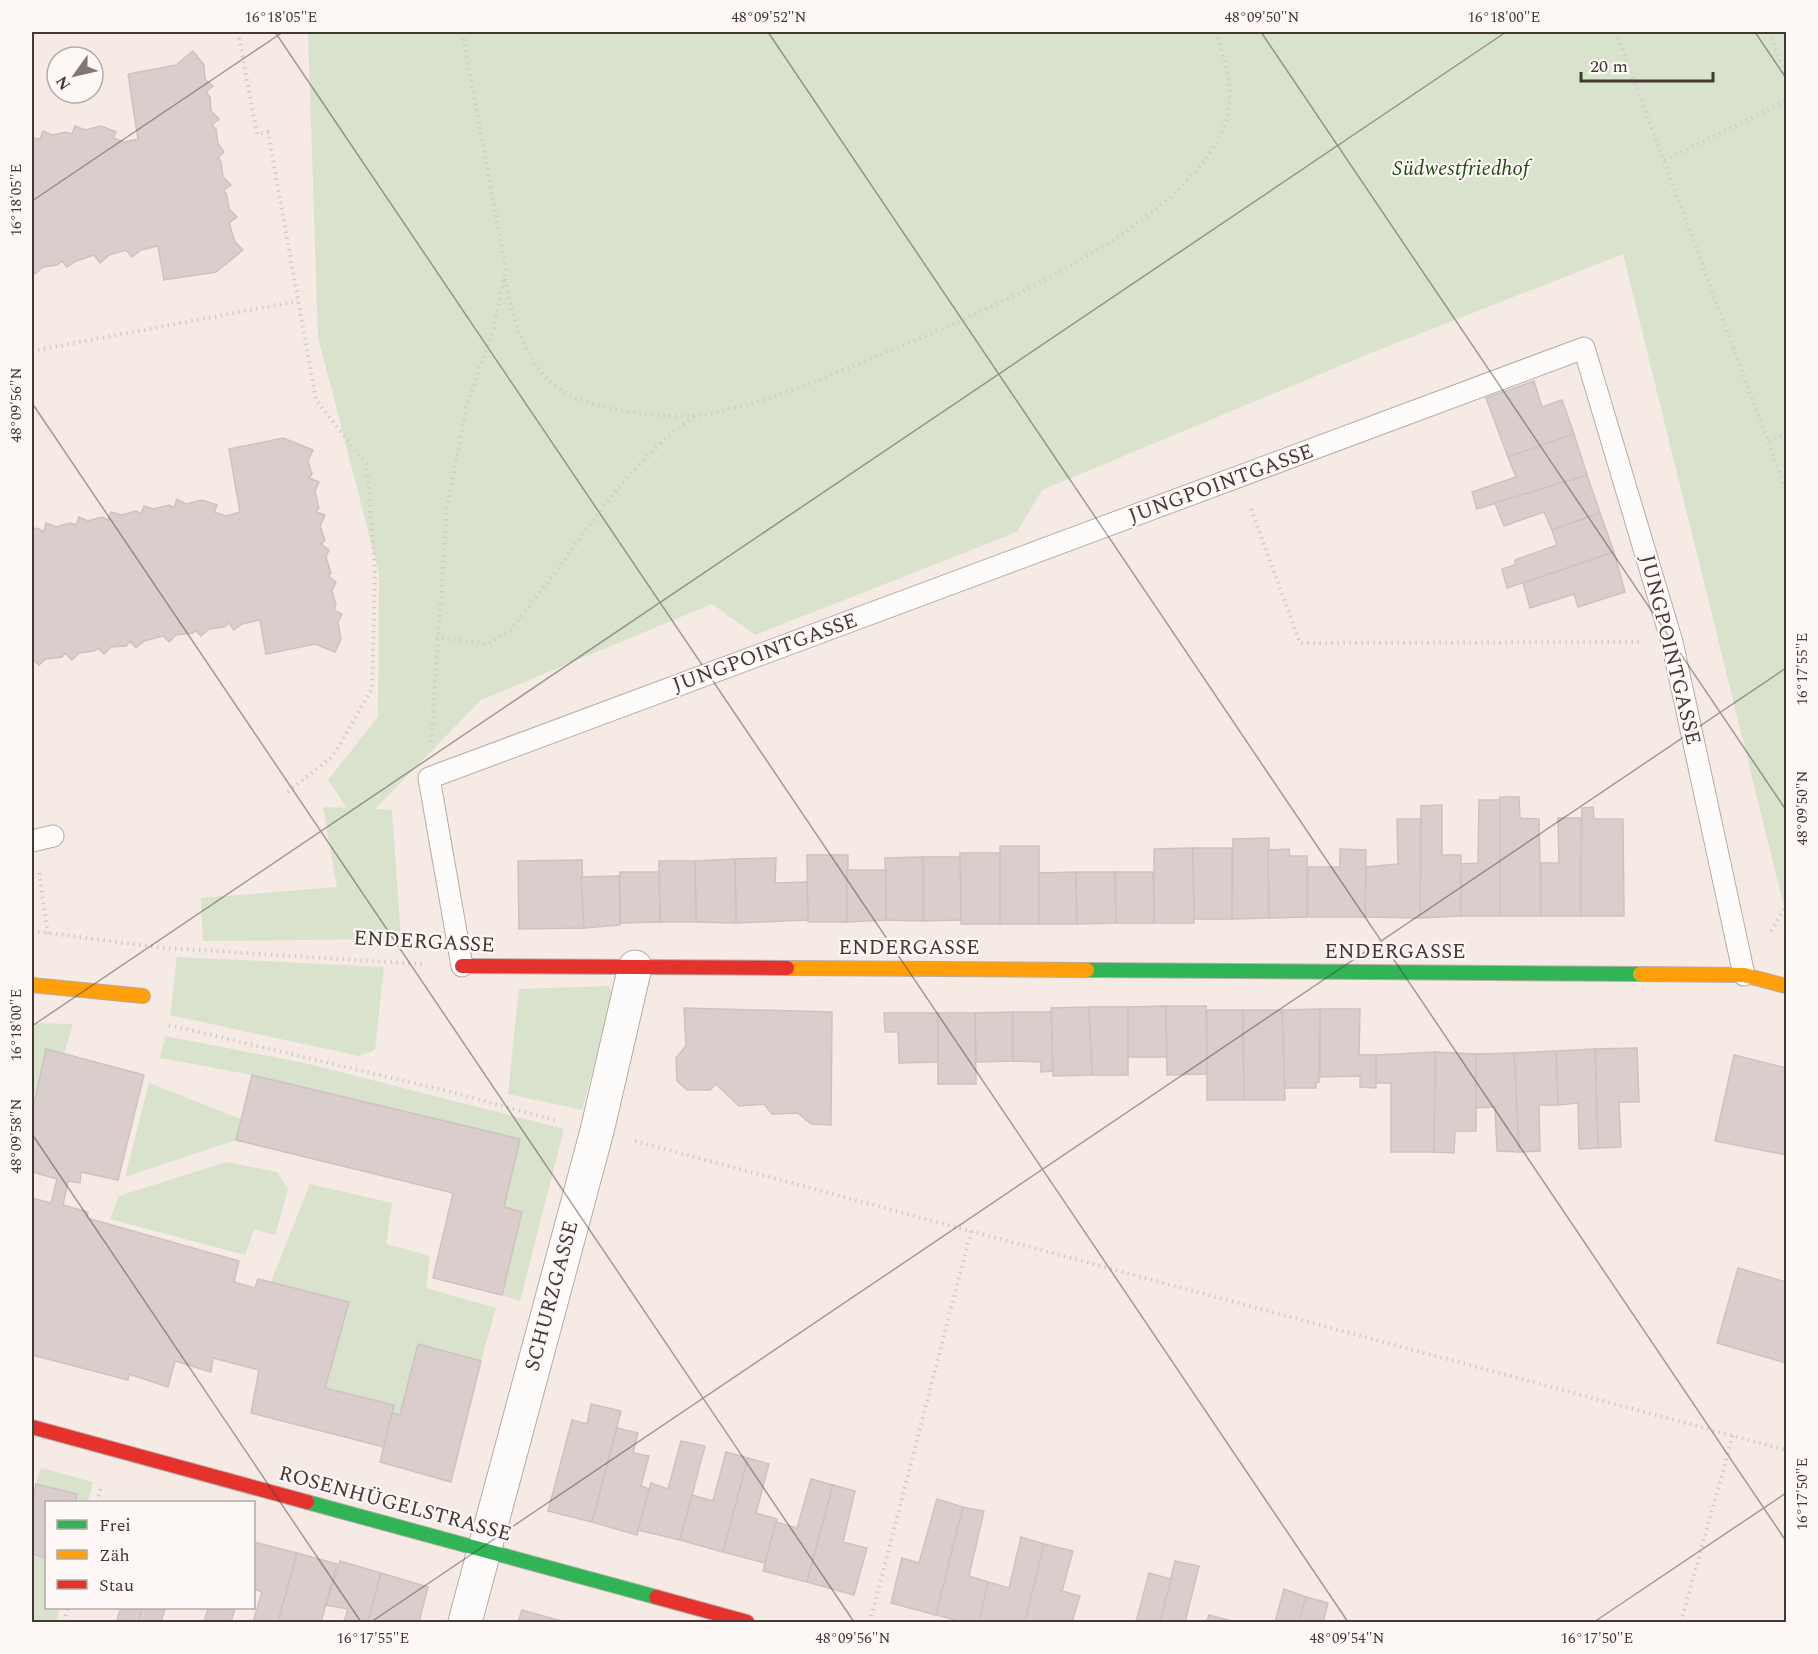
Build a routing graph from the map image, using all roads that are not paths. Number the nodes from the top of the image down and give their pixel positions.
1 (462, 966) joint
2 (635, 967) junction
3 (1744, 975) junction
4 (32, 985) edge
5 (1786, 986) edge
6 (143, 996) road end
7 (32, 1427) edge
8 (483, 1549) junction
9 (465, 1623) edge
10 (747, 1623) edge

1 - 2 street, ENDERGASSE
1 - 3 lane, JUNGPOINTGASSE
2 - 3 street, ENDERGASSE
2 - 8 street, SCHURZGASSE
3 - 5 street, ENDERGASSE
4 - 6 street
7 - 8 street, ROSENHÜGELSTRASSE
8 - 9 street, SCHURZGASSE
8 - 10 street, ROSENHÜGELSTRASSE

